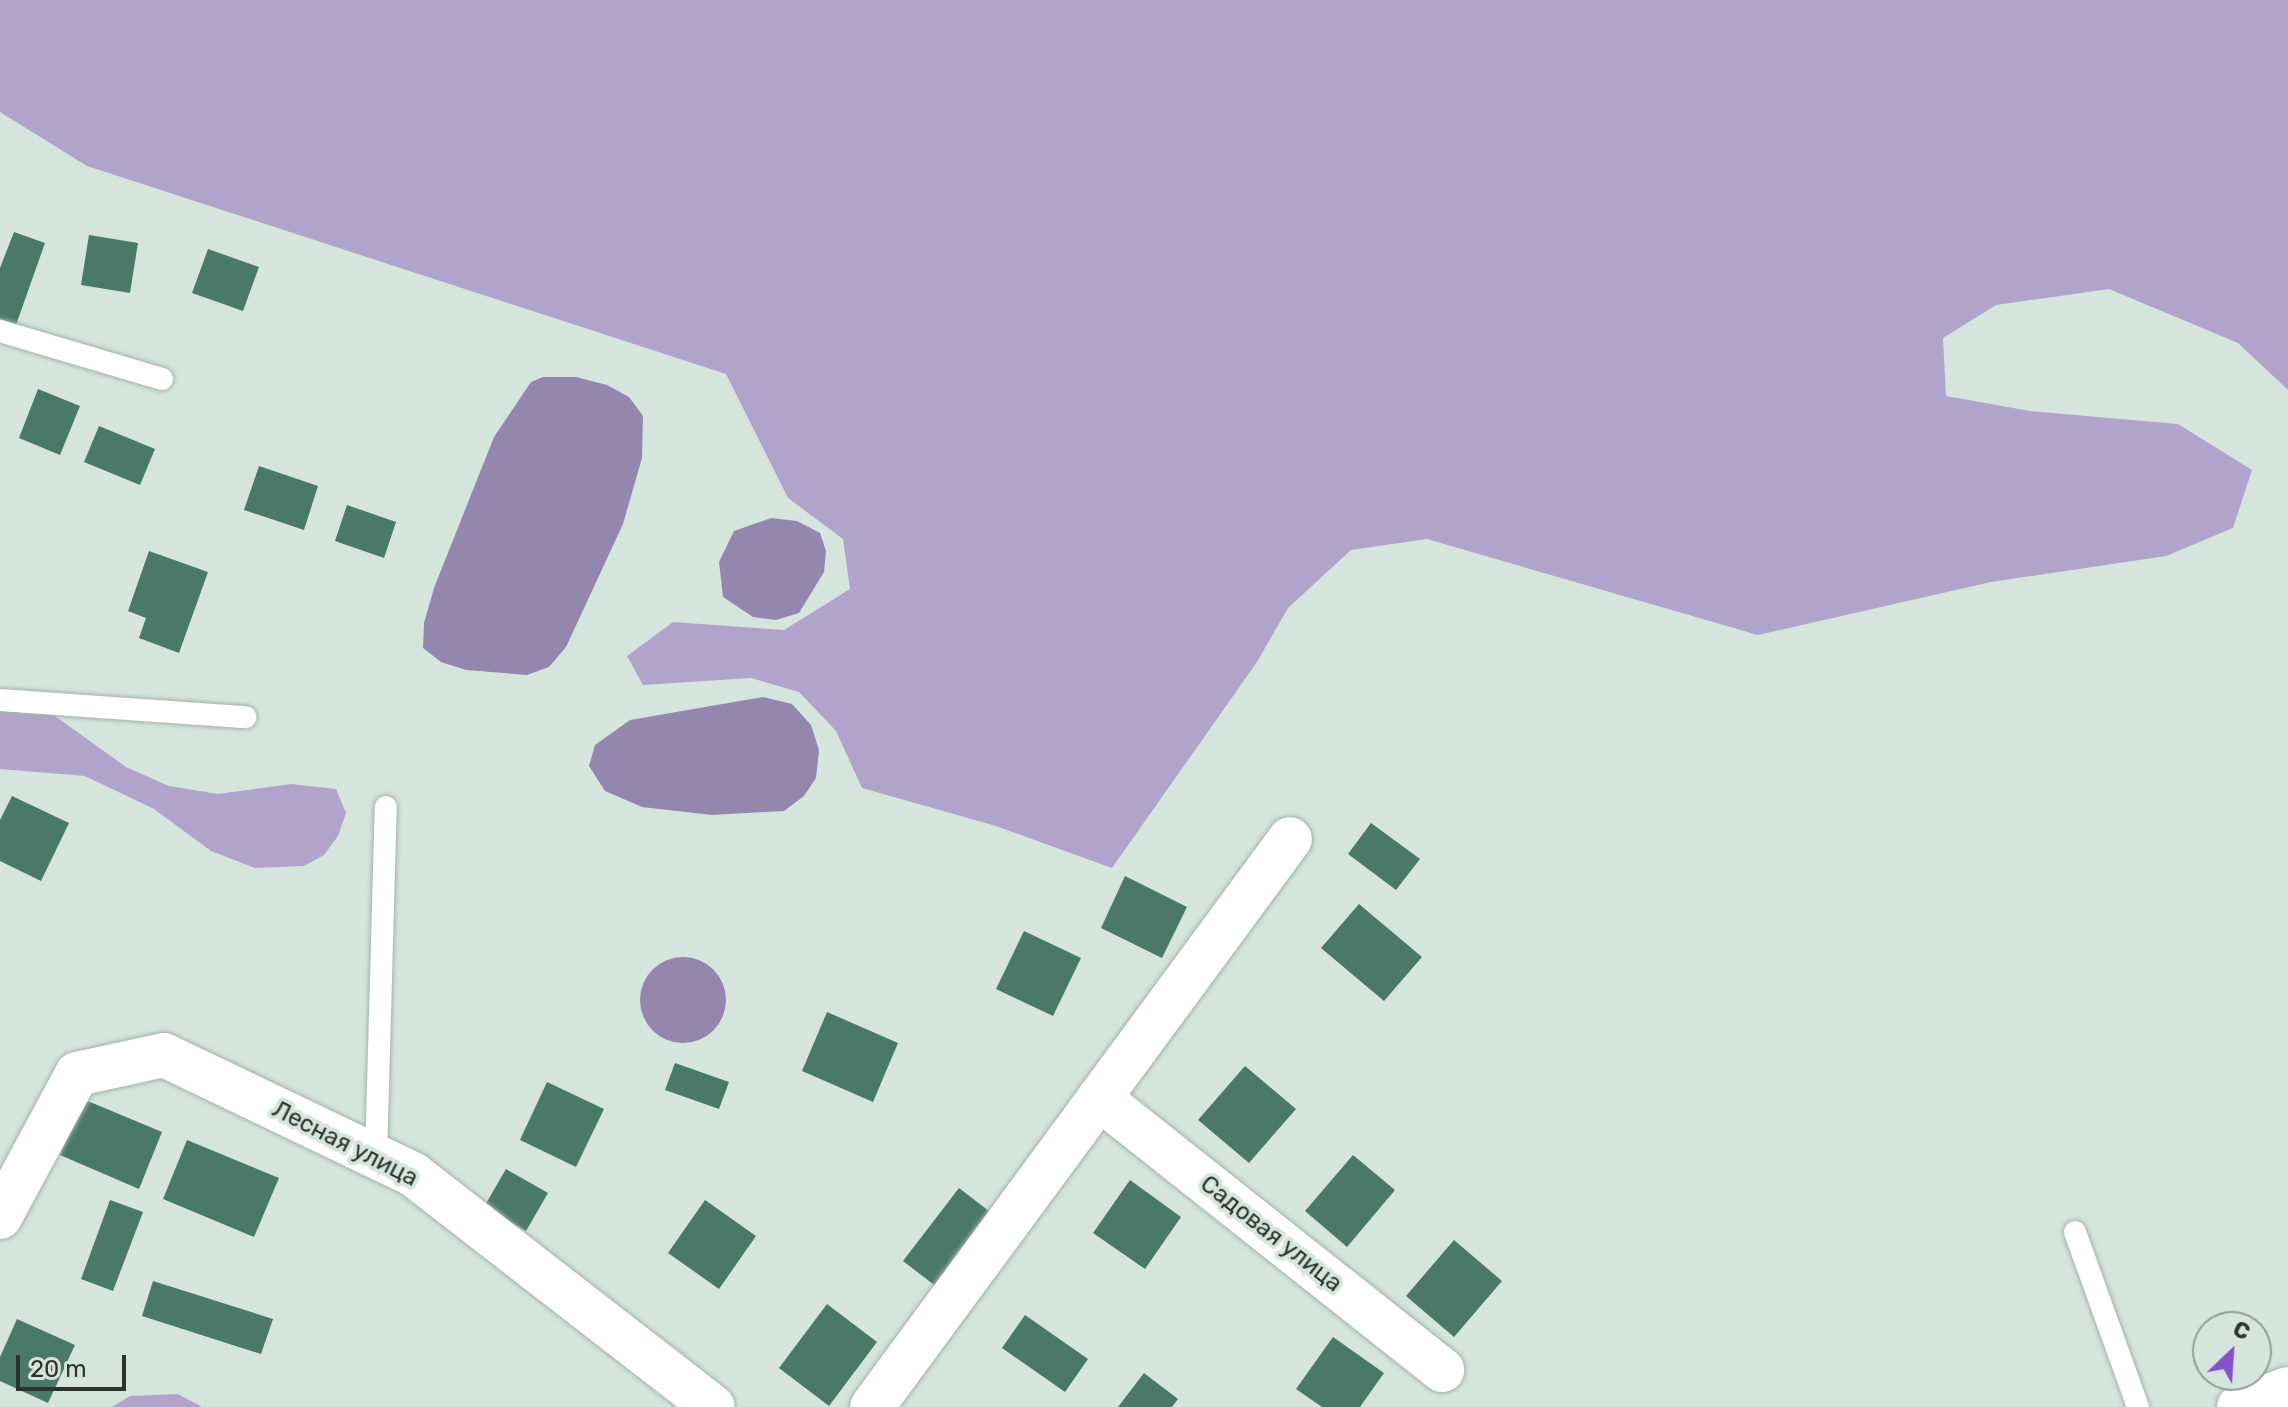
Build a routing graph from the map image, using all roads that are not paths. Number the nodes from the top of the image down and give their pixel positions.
1 (0, 331) edge
2 (162, 379) dead end
3 (0, 700) edge
4 (245, 717) dead end
5 (386, 807) dead end
6 (1290, 839) dead end
7 (1099, 1098) junction
8 (376, 1157) junction
9 (0, 1217) edge
10 (2075, 1232) dead end
11 (1442, 1370) dead end
12 (2288, 1389) edge
13 (713, 1407) edge
14 (872, 1407) edge
15 (2138, 1407) edge
16 (2239, 1407) edge

1 - 2 lane
3 - 4 lane
5 - 8 lane
6 - 7 street
7 - 11 street, Садовая улица
7 - 14 street
8 - 9 street, Лесная улица
8 - 13 street, Лесная улица
10 - 15 lane
12 - 16 street

